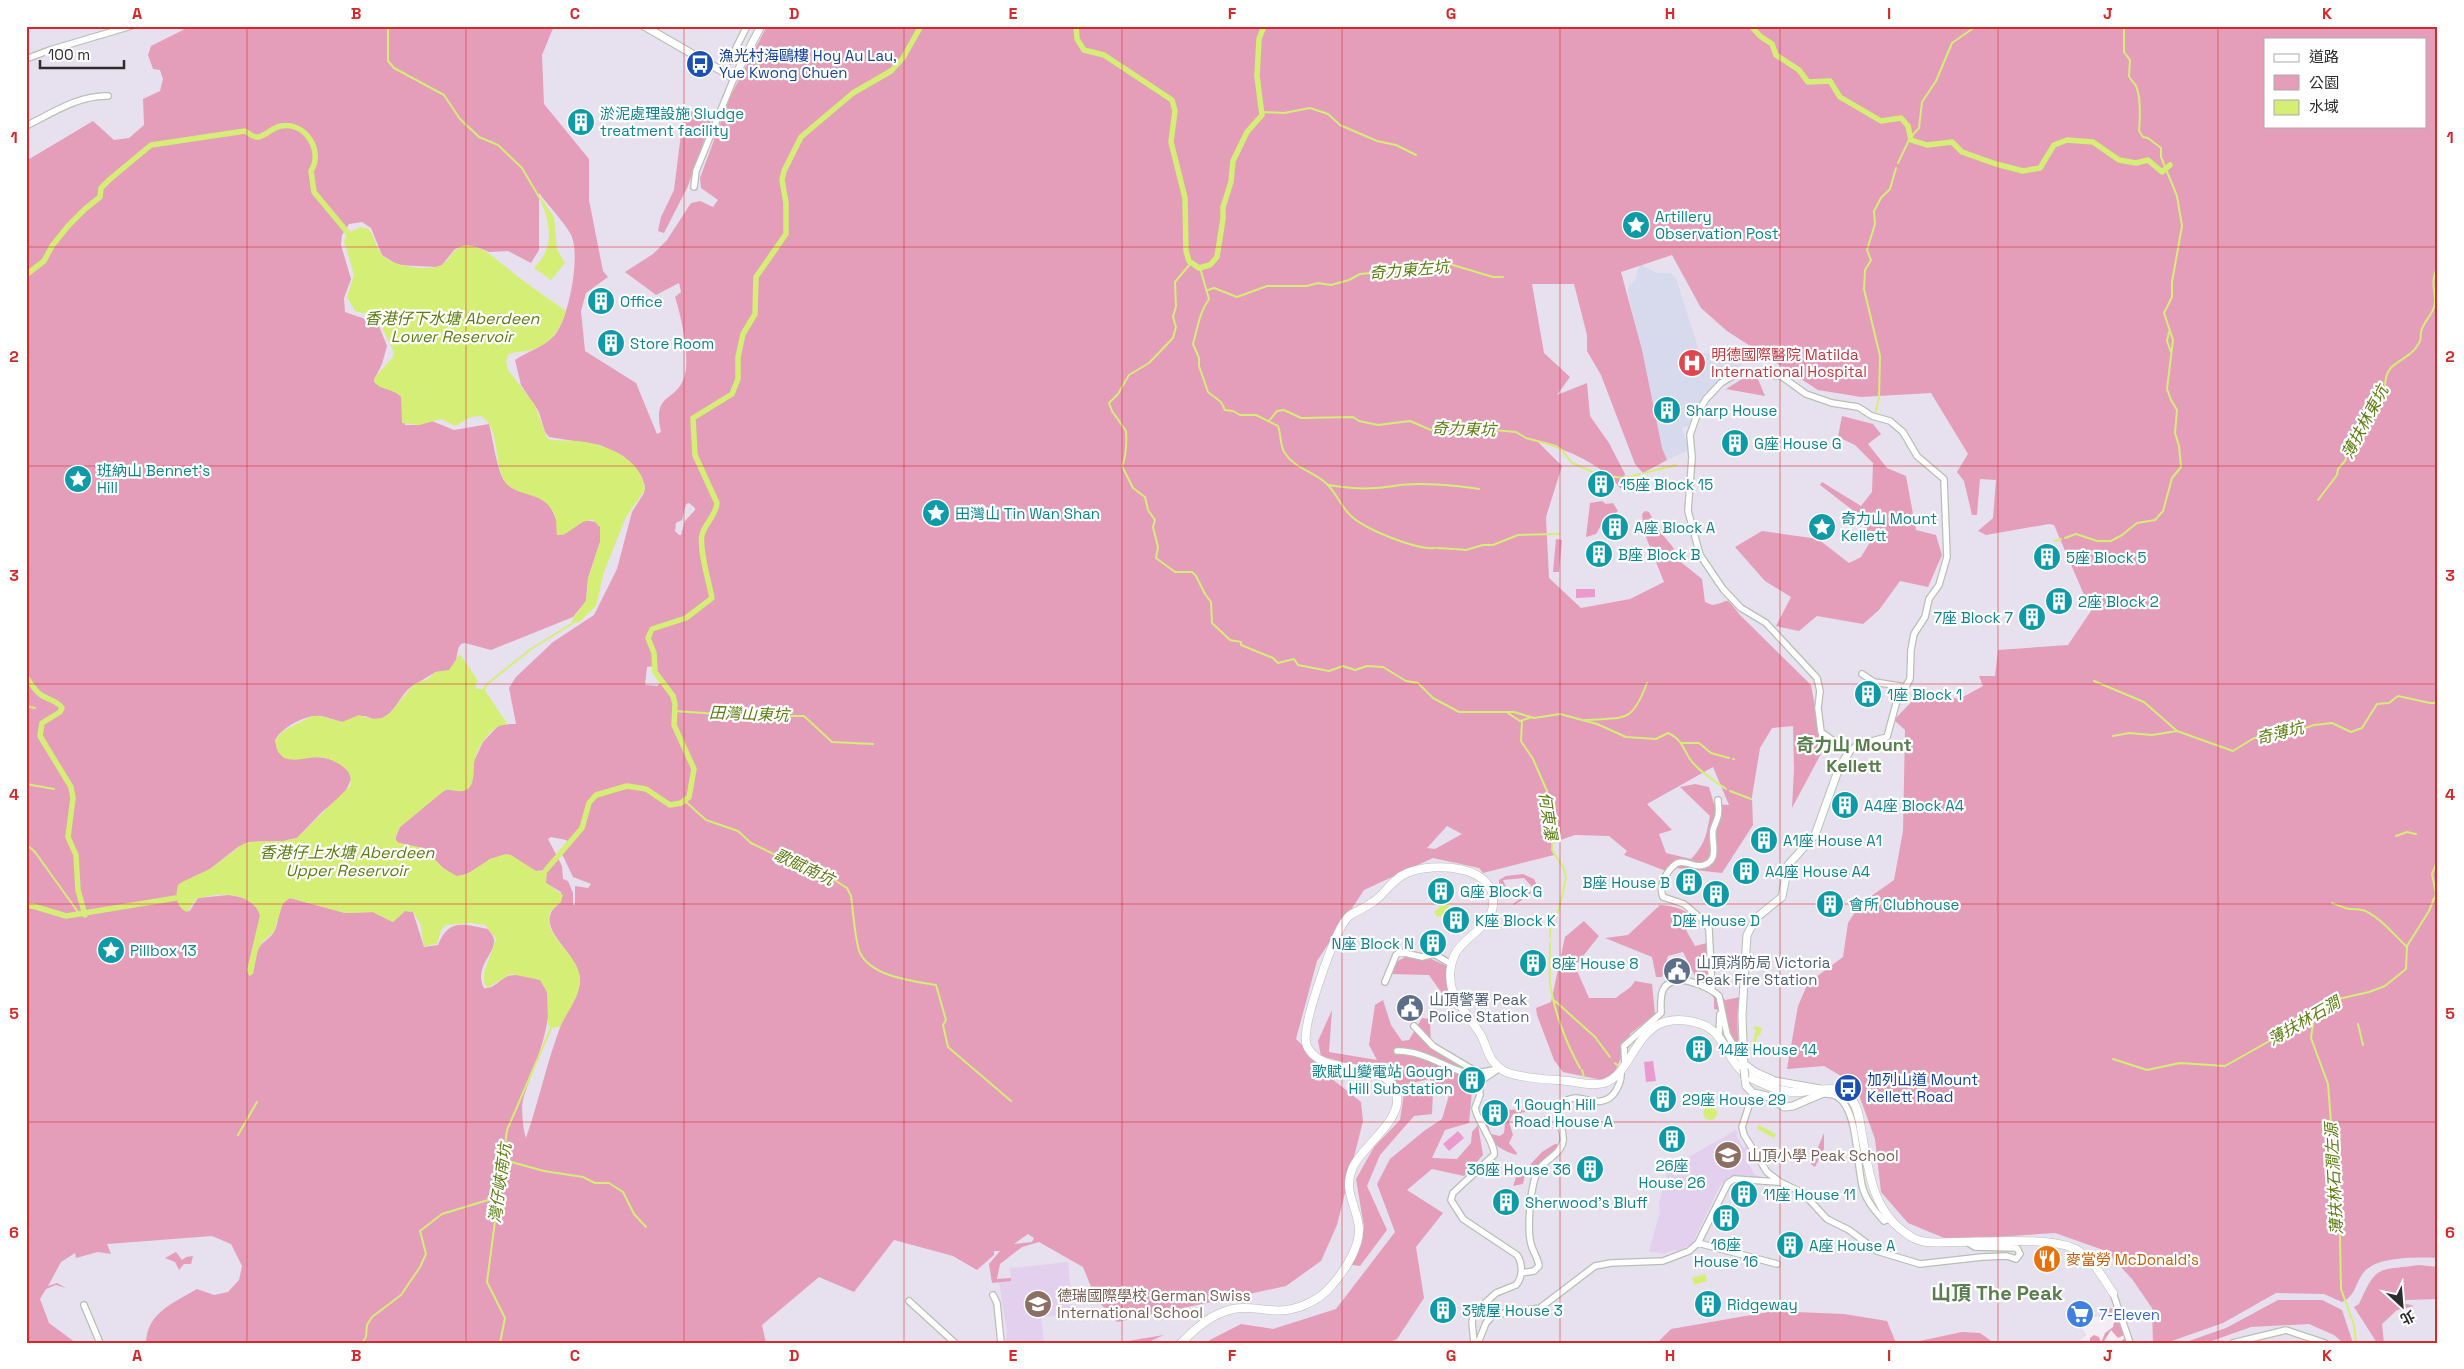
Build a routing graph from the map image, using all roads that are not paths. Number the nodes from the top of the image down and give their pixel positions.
1 (131, 26) edge
2 (644, 26) edge
3 (747, 26) edge
4 (761, 26) edge
5 (26, 59) edge
6 (731, 61) dead end
7 (734, 78) junction
8 (108, 96) dead end
9 (26, 126) edge
10 (694, 187) dead end
11 (1862, 674) dead end
12 (1906, 687) junction
13 (1849, 752) junction
14 (1718, 800) dead end
15 (1451, 964) junction
16 (1385, 982) dead end
17 (1712, 990) junction
18 (1720, 1002) junction
19 (1414, 1026) dead end
20 (1720, 1036) junction
21 (1397, 1051) dead end
22 (1743, 1066) junction
23 (1500, 1068) junction
24 (1623, 1068) junction
25 (1487, 1076) junction
26 (1820, 1091) junction
27 (1753, 1093) junction
28 (1780, 1182) junction
29 (1966, 1242) junction
30 (1698, 1243) junction
31 (1777, 1264) dead end
32 (1521, 1273) junction
33 (2113, 1293) joint
34 (993, 1295) dead end
35 (909, 1301) dead end
36 (84, 1305) dead end
37 (100, 1343) edge
38 (955, 1343) edge
39 (1001, 1343) edge
40 (1180, 1343) edge
41 (1474, 1343) edge
42 (1478, 1343) edge
43 (2130, 1343) edge
44 (2233, 1343) edge
45 (2325, 1343) edge

1 - 5 street
2 - 7 street
3 - 6 street
4 - 7 street
7 - 10 street
8 - 9 street
11 - 12 street
12 - 13 street
12 - 13 street
13 - 22 street
14 - 17 street
15 - 16 street
15 - 23 main road
15 - 40 main road
17 - 18 street
17 - 24 street
18 - 20 street
18 - 22 street
19 - 23 street
20 - 24 main road
20 - 26 main road
21 - 25 street
22 - 26 street
22 - 27 street, bridge
23 - 24 main road
23 - 25 street
24 - 32 street
25 - 32 street
26 - 27 street
26 - 29 main road
27 - 28 street
28 - 29 street
28 - 30 street
29 - 33 main road
30 - 31 street
30 - 42 street
32 - 41 street
33 - 43 street
34 - 39 street
35 - 38 street
36 - 37 street
44 - 45 street

